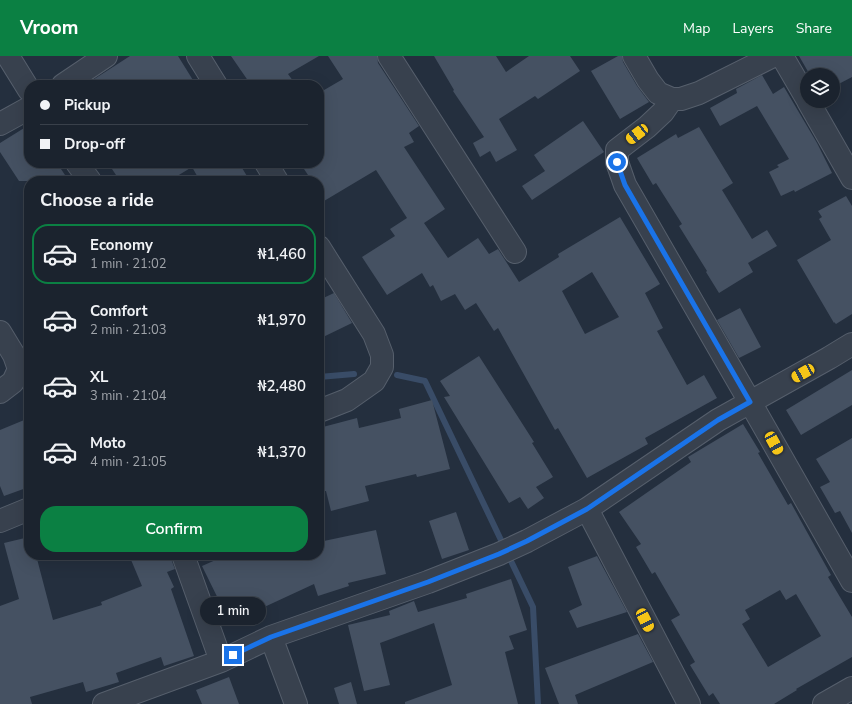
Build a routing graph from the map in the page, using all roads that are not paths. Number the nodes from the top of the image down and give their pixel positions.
1 (8, 56) edge
2 (106, 56) edge
3 (198, 56) edge
4 (389, 56) edge
5 (634, 56) edge
6 (773, 56) edge
7 (782, 56) edge
8 (70, 80) edge
9 (213, 80) edge
10 (24, 82) edge
11 (800, 88) edge
12 (672, 99) junction
13 (812, 108) edge
14 (24, 111) edge
15 (0, 124) edge
16 (852, 178) edge
17 (515, 252) dead end
18 (324, 255) edge
19 (0, 332) edge
20 (852, 344) edge
21 (0, 392) edge
22 (750, 402) junction
23 (324, 409) edge
24 (587, 509) junction
25 (24, 511) edge
26 (0, 521) edge
27 (185, 560) edge
28 (852, 581) edge
29 (271, 637) junction
30 (221, 661) junction
31 (852, 688) edge
32 (104, 704) edge
33 (296, 704) edge
34 (689, 704) edge
35 (824, 704) edge

1 - 10 street
2 - 8 street
3 - 9 street
4 - 17 street
5 - 12 street
6 - 12 street
7 - 11 street
12 - 22 street
13 - 16 street
14 - 15 street
18 - 23 street
19 - 21 street
20 - 22 street
22 - 24 street
22 - 28 street
24 - 29 street
24 - 34 street
25 - 26 street
27 - 30 street
29 - 30 street
29 - 33 street
30 - 32 street
31 - 35 street

